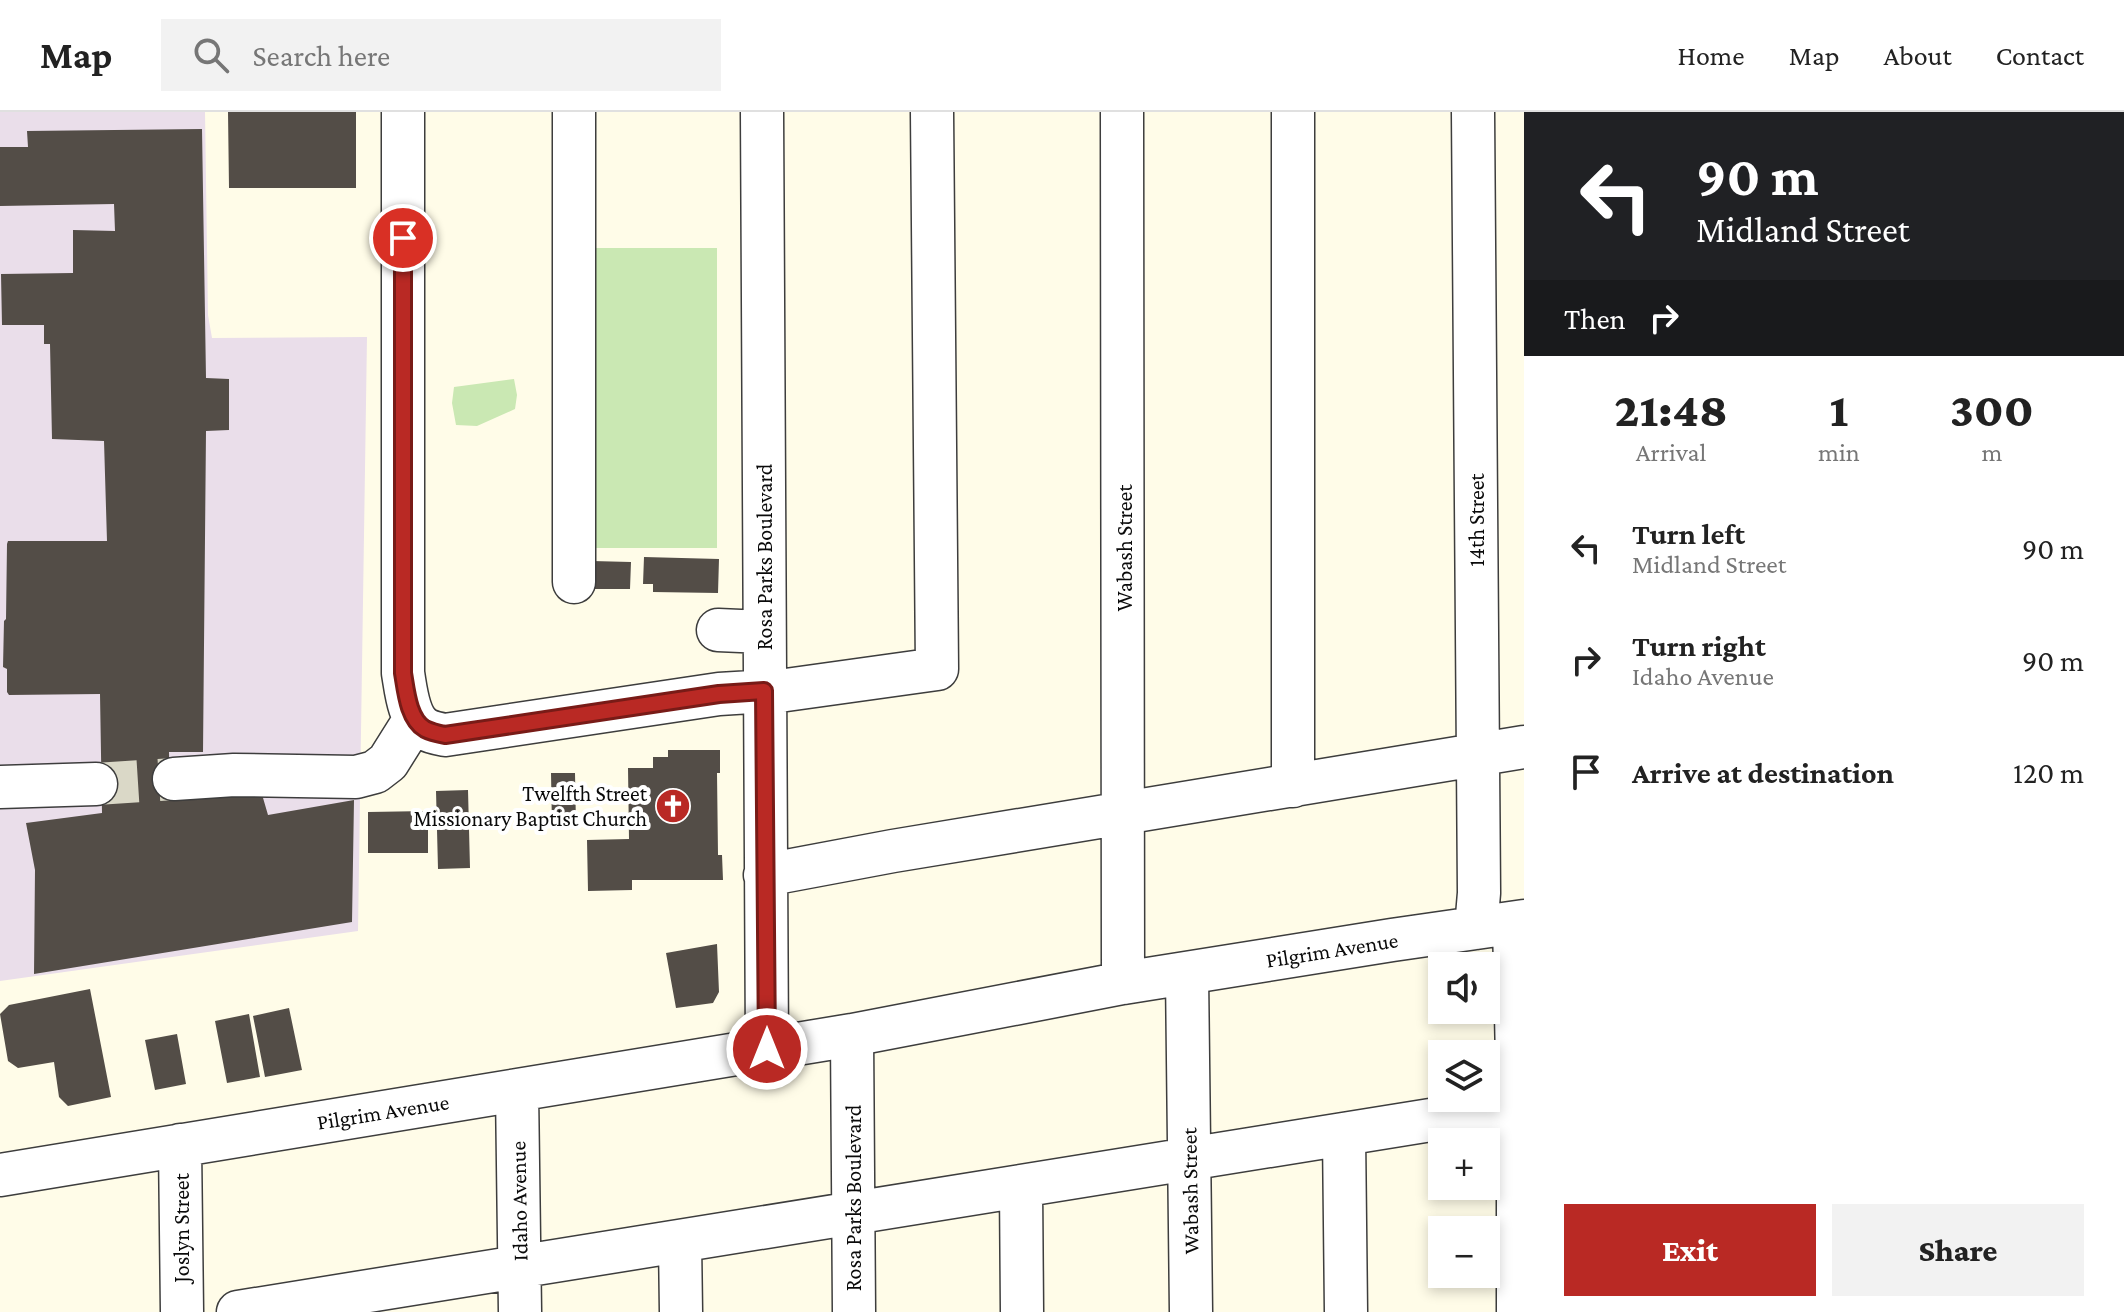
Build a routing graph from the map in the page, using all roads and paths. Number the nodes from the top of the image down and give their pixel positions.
1 (403, 112) edge
2 (574, 112) edge
3 (762, 112) edge
4 (932, 112) edge
5 (1122, 112) edge
6 (1293, 112) edge
7 (1473, 112) edge
8 (574, 582) dead end
9 (718, 630) dead end
10 (764, 632) junction
11 (764, 691) junction
12 (415, 719) junction
13 (1524, 747) edge
14 (1478, 756) junction
15 (174, 779) tunnel mouth
16 (96, 784) tunnel mouth
17 (1293, 786) junction
18 (0, 787) edge
19 (1124, 813) junction
20 (765, 875) junction
21 (1505, 924) edge
22 (1187, 974) junction
23 (1123, 983) junction
24 (852, 1035) junction
25 (767, 1049) junction
26 (517, 1090) junction
27 (1521, 1106) edge
28 (1344, 1134) junction
29 (180, 1145) junction
30 (1190, 1159) junction
31 (0, 1175) edge
32 (1021, 1186) junction
33 (854, 1213) junction
34 (680, 1241) junction
35 (519, 1267) junction
36 (347, 1303) edge
37 (182, 1312) edge
38 (238, 1312) edge
39 (520, 1312) edge
40 (681, 1312) edge
41 (854, 1312) edge
42 (1022, 1312) edge
43 (1191, 1312) edge
44 (1346, 1312) edge
45 (1518, 1312) edge

1 - 12 street
2 - 8 street
3 - 10 street, Rosa Parks Boulevard
4 - 11 street
5 - 19 street, Wabash Street
6 - 17 street
7 - 14 street, 14th Street
9 - 10 street
10 - 11 street, Rosa Parks Boulevard
11 - 12 street
11 - 20 street, Rosa Parks Boulevard
12 - 15 street
13 - 14 street
14 - 17 street
14 - 21 street, 14th Street
16 - 18 street
17 - 19 street
19 - 20 street
19 - 23 street, Wabash Street
20 - 25 street, Rosa Parks Boulevard
21 - 22 street, Pilgrim Avenue
21 - 27 street, 14th Street
22 - 23 street, Pilgrim Avenue
22 - 30 street, Wabash Street
23 - 24 street
24 - 25 street, Pilgrim Avenue
24 - 33 street, Rosa Parks Boulevard
25 - 26 street, Pilgrim Avenue
26 - 29 street, Pilgrim Avenue
26 - 35 street, Idaho Avenue
27 - 28 street
27 - 45 street, 14th Street
28 - 30 street
28 - 44 street
29 - 31 street, Pilgrim Avenue
29 - 37 street, Joslyn Street
30 - 32 street
30 - 43 street, Wabash Street
32 - 33 street
32 - 42 street
33 - 34 street
33 - 41 street, Rosa Parks Boulevard
34 - 35 street
34 - 40 street
35 - 36 street
35 - 39 street, Idaho Avenue
36 - 38 street

